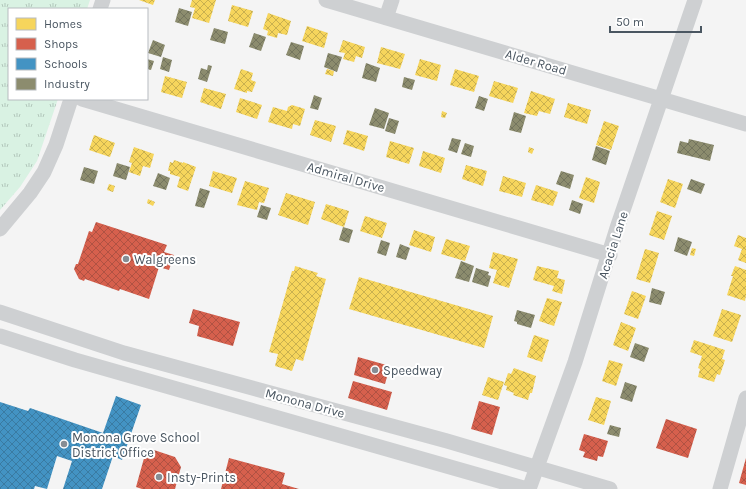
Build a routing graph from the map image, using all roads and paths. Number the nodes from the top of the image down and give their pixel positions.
1 (326, 0) edge
2 (392, 0) edge
3 (695, 0) edge
4 (386, 18) junction
5 (661, 99) junction
6 (71, 100) edge
7 (85, 100) edge
8 (746, 124) edge
9 (0, 229) edge
10 (610, 254) junction
11 (0, 312) edge
12 (0, 336) edge
13 (746, 398) edge
14 (538, 467) junction
15 (528, 489) edge
16 (610, 489) edge
17 (720, 489) edge

1 - 4 street, Alder Road
2 - 4 street
3 - 5 street, Acacia Lane
4 - 5 street, Alder Road
5 - 8 street, Alder Road
5 - 10 street, Acacia Lane
6 - 9 street
7 - 10 street, Admiral Drive
10 - 14 street, Acacia Lane
11 - 14 street, Monona Drive
12 - 15 street, Monona Drive
13 - 17 street
14 - 15 street, Acacia Lane
14 - 16 street, Monona Drive

